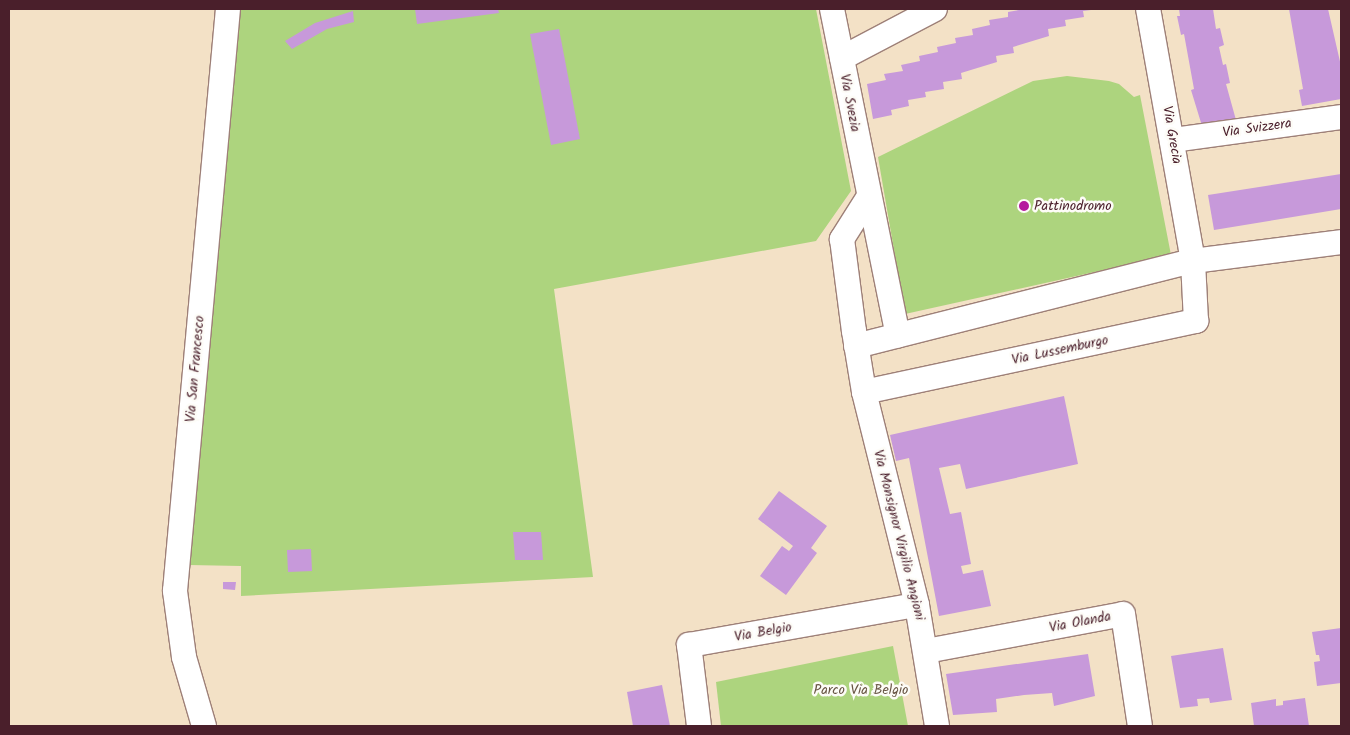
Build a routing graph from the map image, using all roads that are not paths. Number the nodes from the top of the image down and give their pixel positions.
1 (228, 9) edge
2 (832, 9) edge
3 (936, 9) edge
4 (1148, 9) edge
5 (842, 58) junction
6 (1341, 116) edge
7 (1173, 140) junction
8 (868, 198) junction
9 (1341, 242) edge
10 (1193, 261) junction
11 (898, 335) junction
12 (856, 346) junction
13 (864, 392) junction
14 (917, 605) junction
15 (926, 651) junction
16 (204, 726) edge
17 (699, 726) edge
18 (937, 726) edge
19 (1140, 726) edge

1 - 16 street, Via San Francesco
2 - 5 street, Via Svezia
3 - 5 street
4 - 7 street, Via Grecia
5 - 8 street, Via Svezia
6 - 7 street, Via Svizzera
7 - 10 street, Via Grecia
8 - 11 street, Via Svezia
8 - 12 street
9 - 10 street
10 - 11 street
10 - 13 street, Via Lussemburgo
11 - 12 street
12 - 13 street, Via Monsignor Virgilio Angioni
13 - 14 street, Via Monsignor Virgilio Angioni
14 - 15 street, Via Monsignor Virgilio Angioni
14 - 17 street, Via Belgio
15 - 18 street, Via Monsignor Virgilio Angioni
15 - 19 street, Via Olanda

